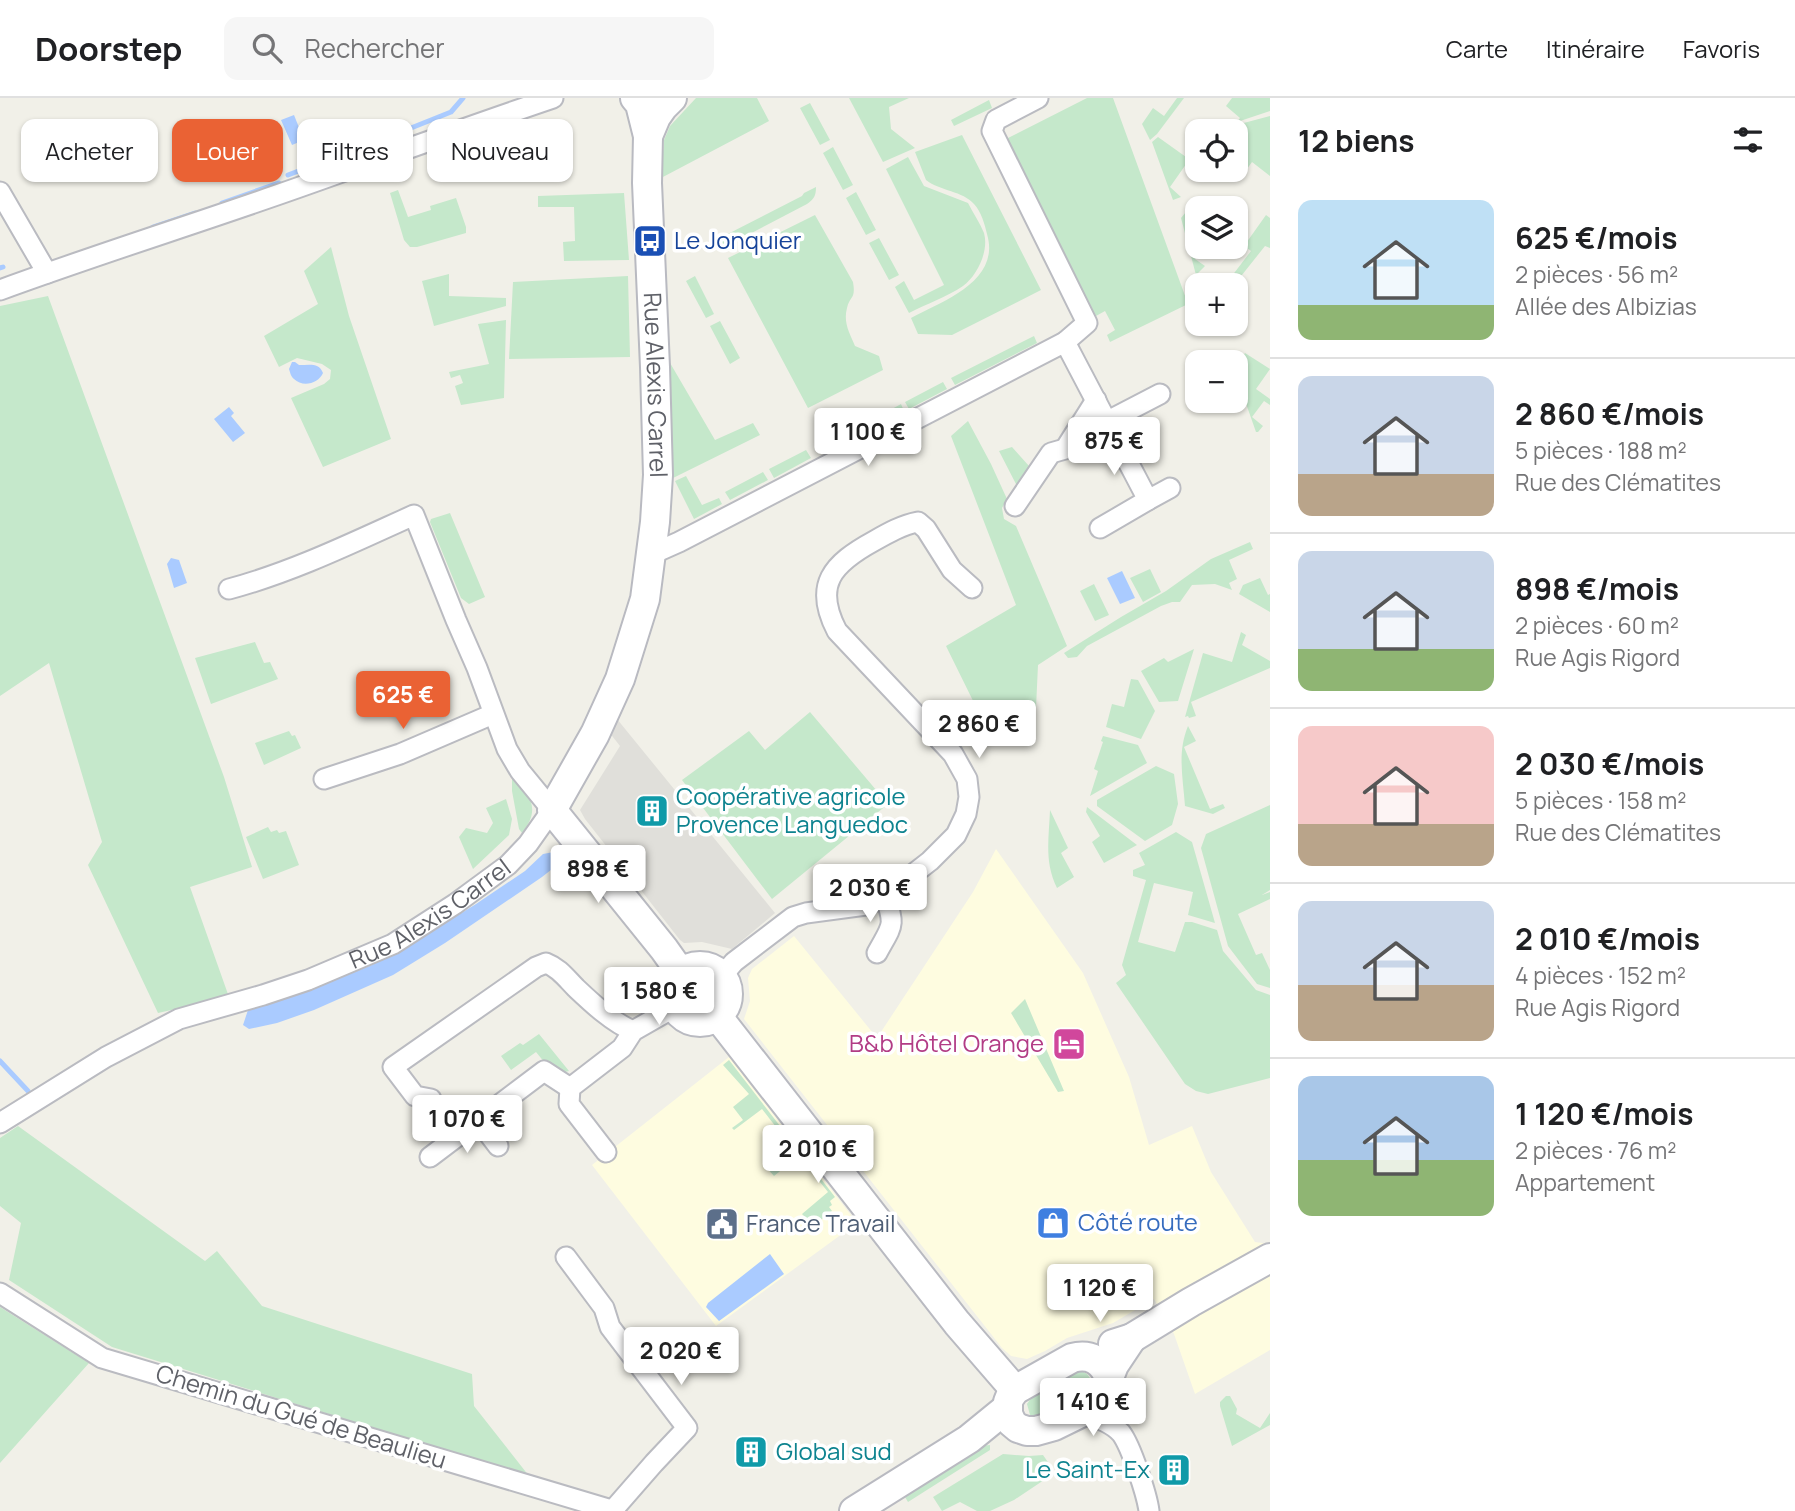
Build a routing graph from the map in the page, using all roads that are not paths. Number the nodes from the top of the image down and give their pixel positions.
1 (553, 98) edge
2 (1038, 98) edge
3 (652, 102) edge
4 (0, 192) edge
5 (47, 273) junction
6 (0, 290) edge
7 (1065, 342) junction
8 (1160, 394) dead end
9 (1096, 400) junction
10 (1108, 421) junction
11 (1170, 488) dead end
12 (1148, 500) junction
13 (1015, 506) dead end
14 (1100, 528) dead end
15 (652, 554) junction
16 (972, 588) dead end
17 (229, 589) dead end
18 (493, 715) junction
19 (324, 779) dead end
20 (552, 810) junction
21 (885, 896) junction
22 (877, 953) dead end
23 (681, 973) junction
24 (722, 976) junction
25 (675, 1007) junction
26 (718, 1017) junction
27 (634, 1031) junction
28 (570, 1088) junction
29 (431, 1099) dead end
30 (479, 1121) junction
31 (0, 1123) edge
32 (498, 1146) dead end
33 (606, 1152) dead end
34 (430, 1157) dead end
35 (566, 1257) dead end
36 (1270, 1258) edge
37 (0, 1293) edge
38 (1132, 1338) junction
39 (1087, 1356) junction
40 (1108, 1386) junction
41 (1013, 1409) junction
42 (1082, 1413) junction
43 (1119, 1431) junction
44 (614, 1511) edge
45 (854, 1511) edge
46 (1149, 1511) edge

1 - 5 street
2 - 7 street
3 - 15 street, Rue Alexis Carrel
4 - 5 street
5 - 6 street
7 - 9 street
7 - 15 street
8 - 10 street
9 - 10 street
9 - 13 street
10 - 12 street
11 - 12 street
12 - 14 street
15 - 20 street, Rue Alexis Carrel
16 - 21 street
17 - 18 street
18 - 19 street
18 - 20 street
20 - 23 street
20 - 31 street, Rue Alexis Carrel
21 - 22 street
21 - 24 street
23 - 24 street
23 - 25 street
24 - 26 street
25 - 26 street
25 - 27 street
26 - 41 street
27 - 28 street
27 - 29 street
28 - 30 street
28 - 33 street
30 - 32 street
30 - 34 street
35 - 44 street
36 - 38 street
37 - 44 street, Chemin du Gué de Beaulieu
38 - 39 street
38 - 40 street
39 - 40 street
39 - 41 street
40 - 42 street
40 - 43 street
41 - 42 street
41 - 45 street
42 - 43 street
43 - 46 street

